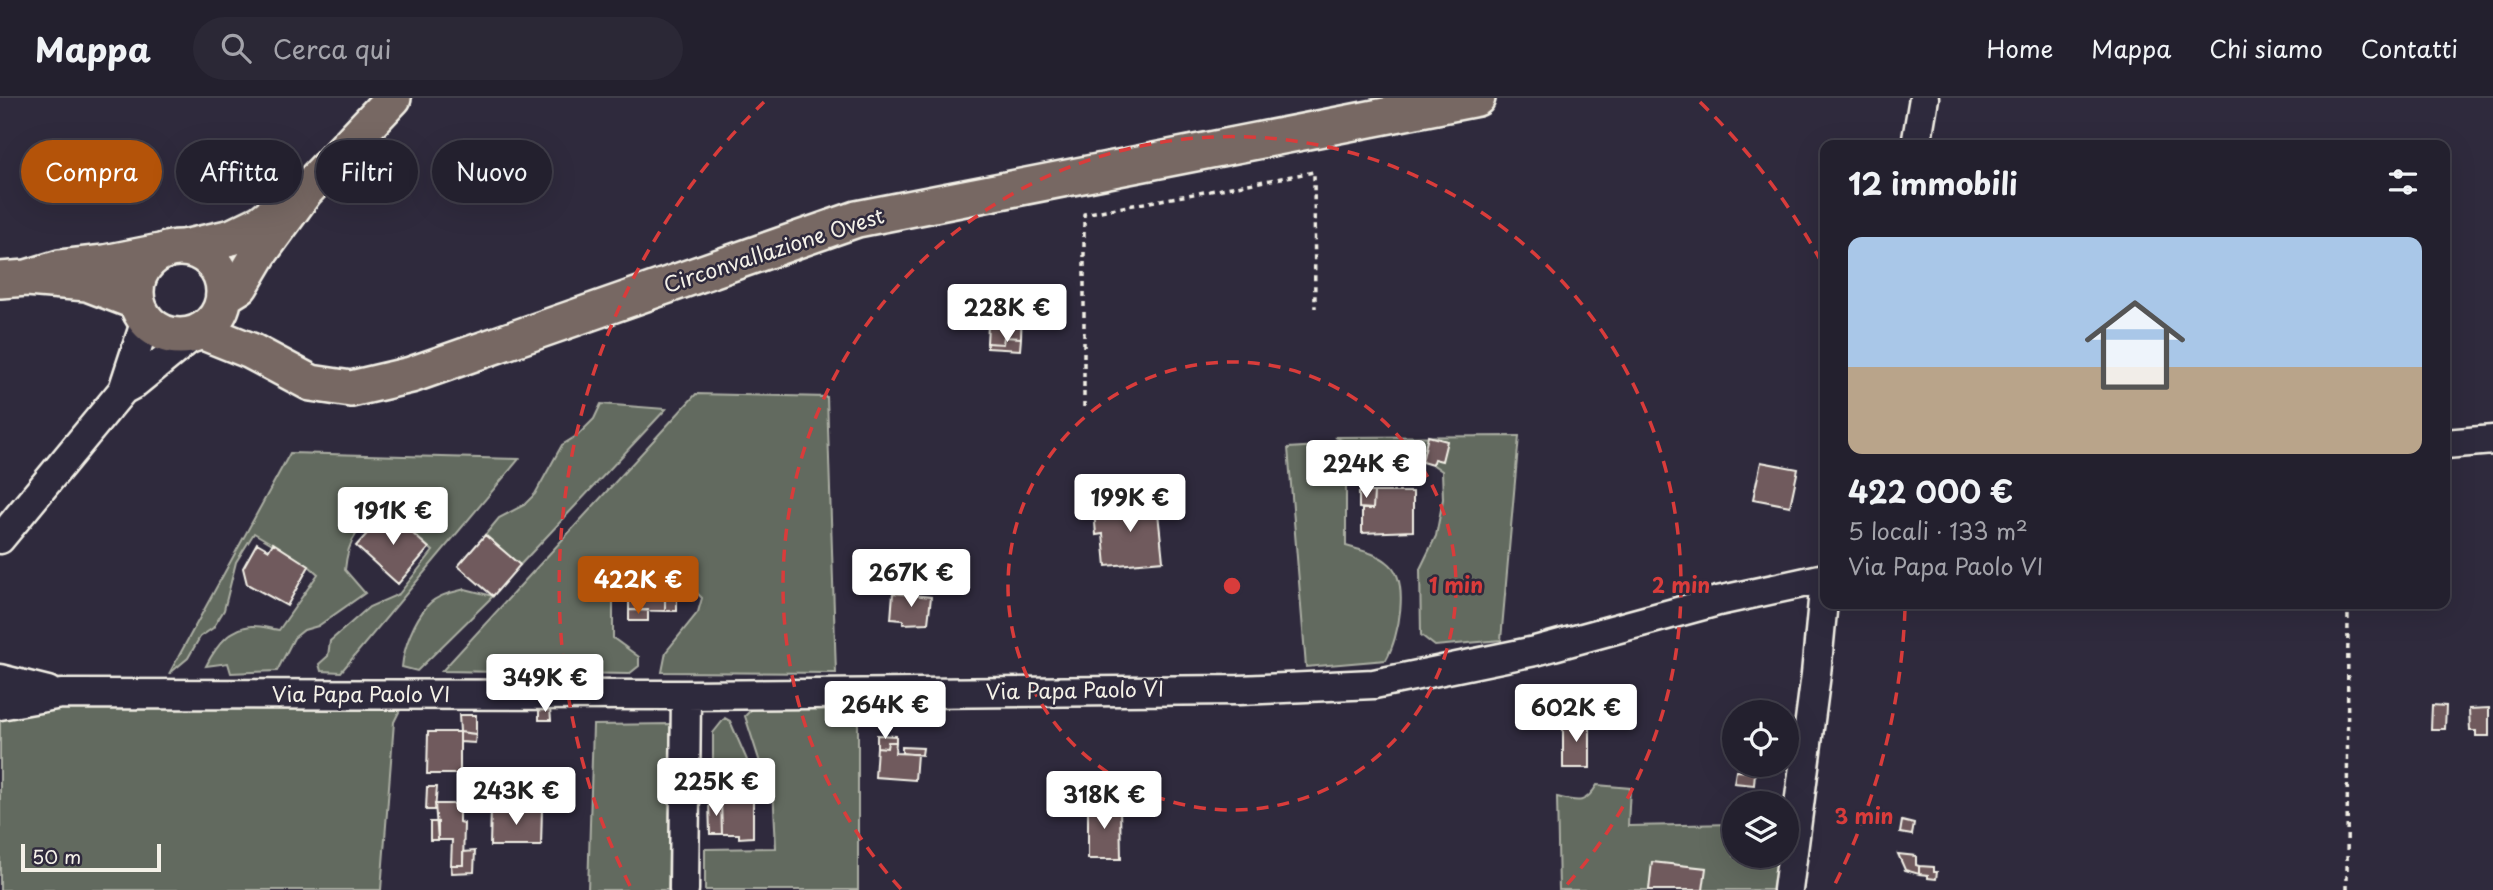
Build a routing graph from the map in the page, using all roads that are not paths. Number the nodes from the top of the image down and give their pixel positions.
1 (393, 98) edge
2 (1478, 98) edge
3 (1924, 98) edge
4 (1917, 140) edge
5 (305, 191) junction
6 (174, 250) junction
7 (13, 279) edge
8 (142, 311) junction
9 (210, 318) junction
10 (123, 390) junction
11 (2493, 440) edge
12 (2450, 444) edge
13 (0, 539) edge
14 (1820, 580) edge
15 (1822, 609) edge
16 (0, 679) edge
17 (61, 694) junction
18 (686, 695) junction
19 (0, 705) edge
20 (684, 890) edge
21 (1788, 890) edge

1 - 5 main road
2 - 9 main road, Circonvallazione Ovest
3 - 4 street
5 - 6 main road
5 - 9 main road
6 - 7 main road
6 - 8 main road
6 - 9 main road
7 - 8 main road
8 - 9 main road
8 - 10 street
9 - 10 street
10 - 13 street
11 - 12 street
14 - 18 street, Via Papa Paolo VI
15 - 21 street
16 - 17 street, Via Papa Paolo VI
17 - 18 street, Via Papa Paolo VI
17 - 19 street, Via Papa Paolo VI
18 - 20 street

